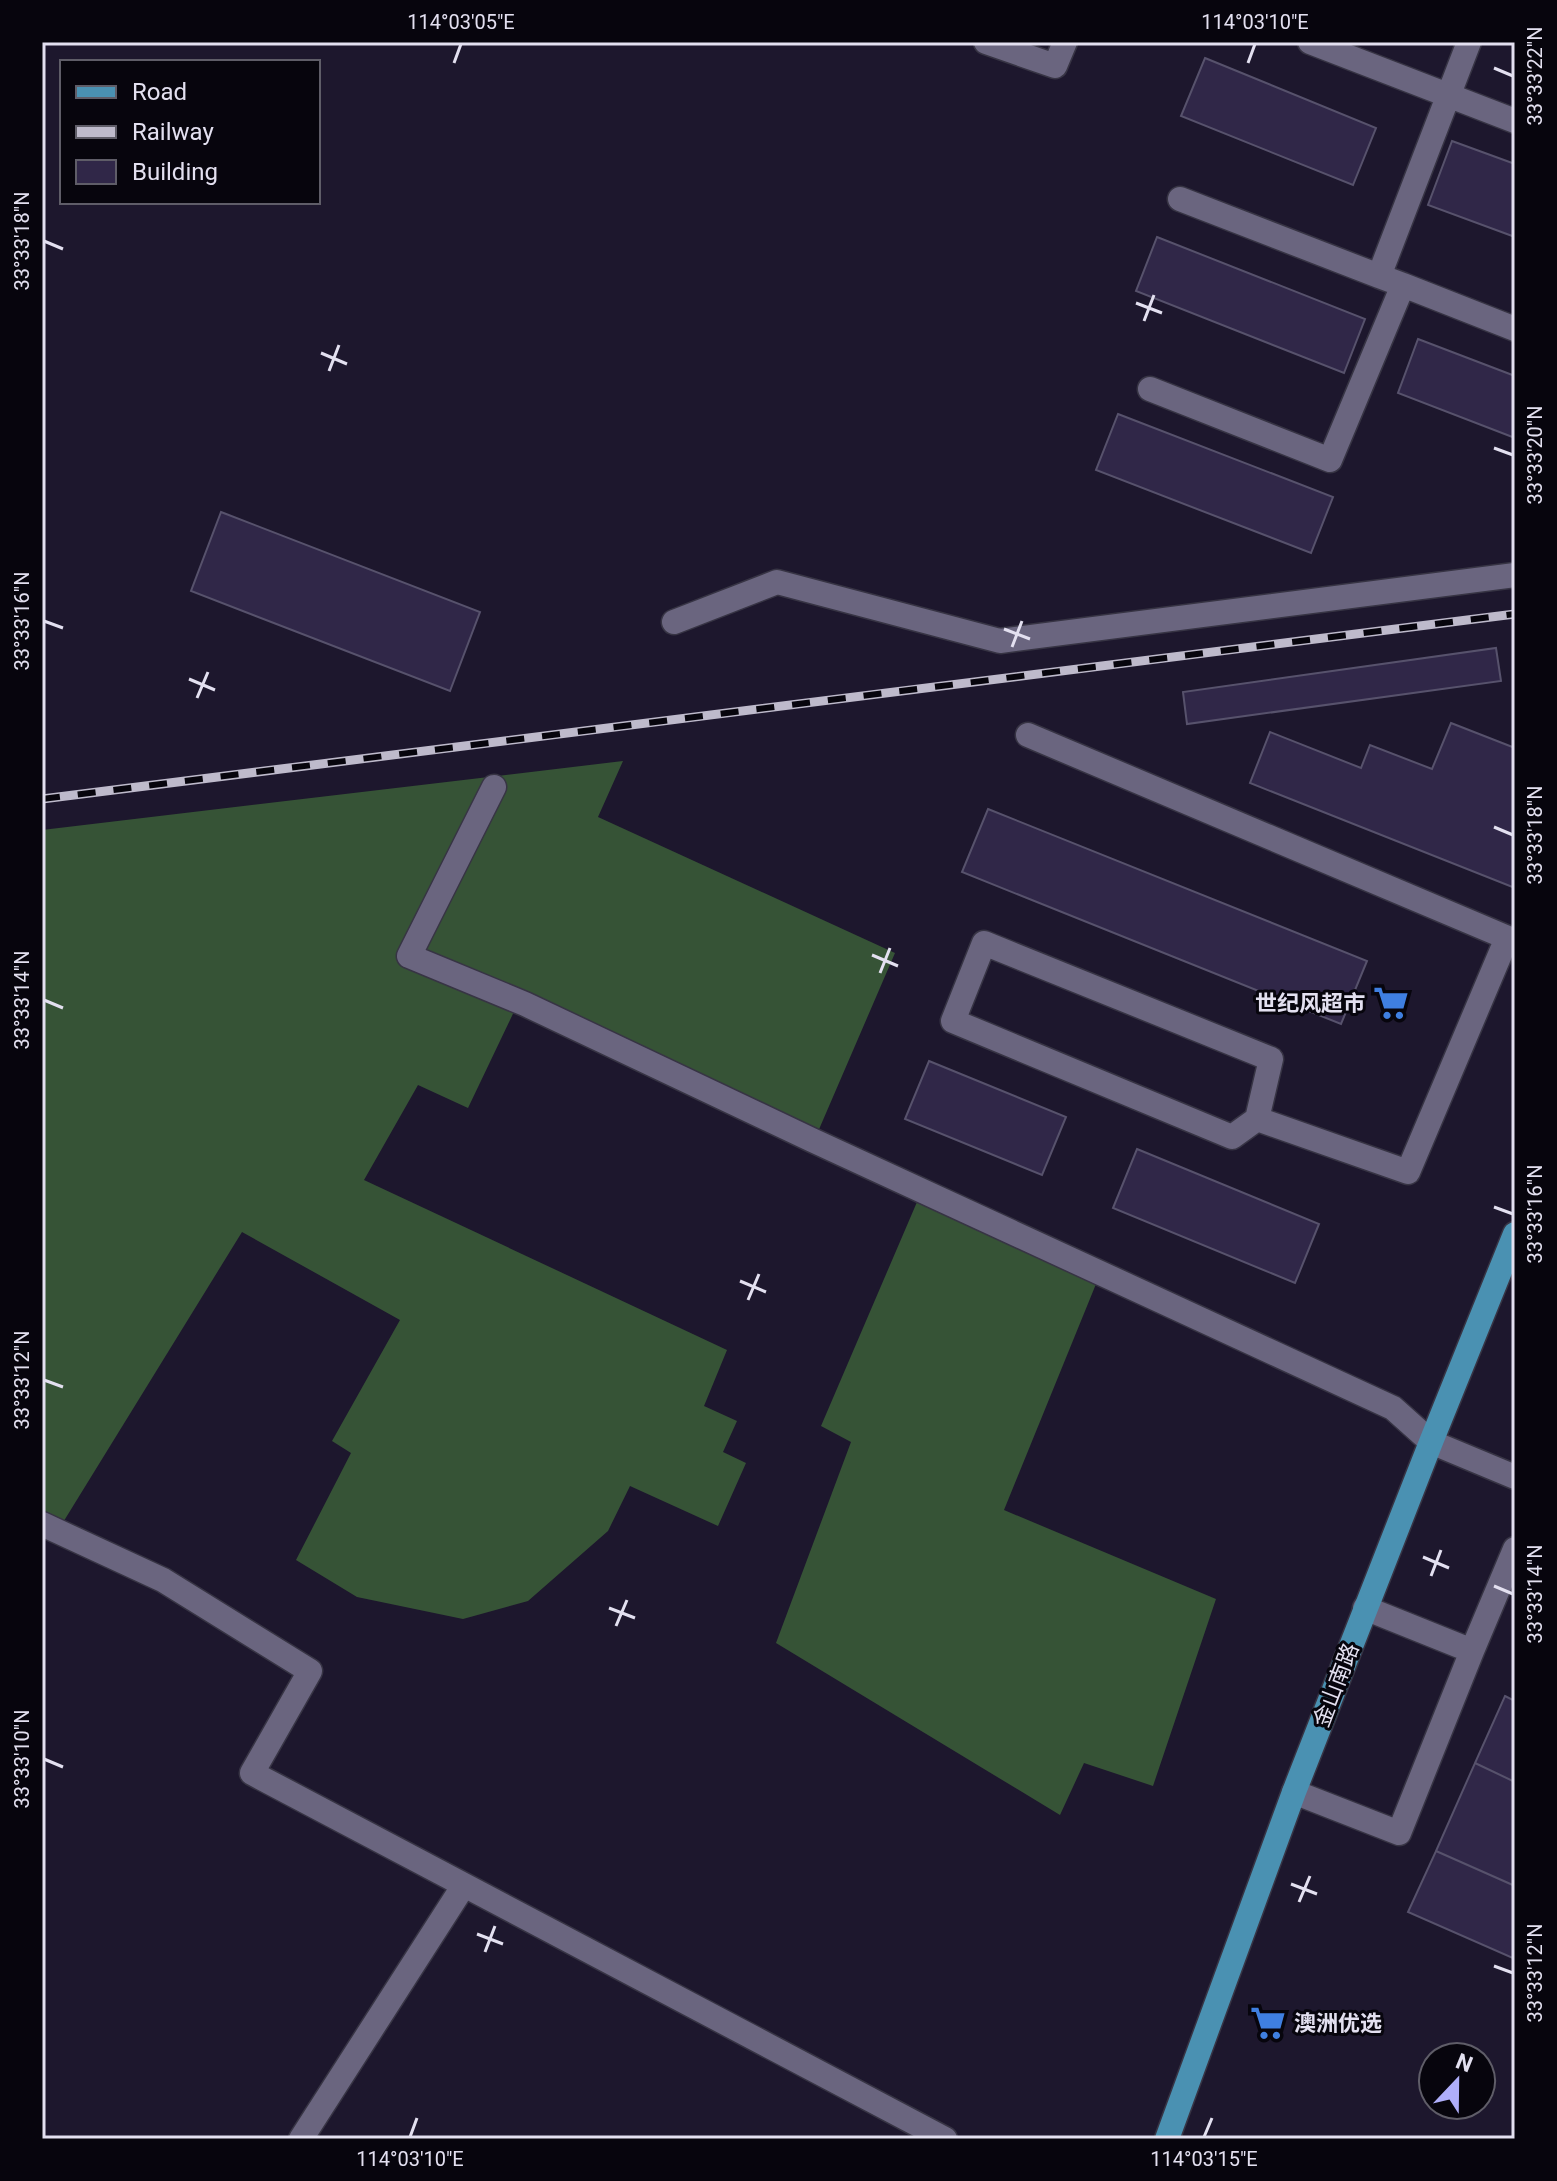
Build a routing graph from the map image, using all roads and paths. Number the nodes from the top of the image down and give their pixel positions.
1 (986, 42) edge
2 (1065, 42) edge
3 (1310, 42) edge
4 (1469, 42) edge
5 (1448, 95) junction
6 (1515, 121) edge
7 (1180, 199) dead end
8 (1379, 276) junction
9 (1403, 285) junction
10 (1515, 329) edge
11 (1150, 389) dead end
12 (1515, 575) edge
13 (674, 622) dead end
14 (1028, 735) dead end
15 (494, 787) dead end
16 (1511, 940) edge
17 (1257, 1119) junction
18 (1515, 1234) edge
19 (1431, 1442) junction
20 (1515, 1477) edge
21 (42, 1524) edge
22 (1515, 1549) edge
23 (1365, 1608) junction
24 (1472, 1651) junction
25 (1294, 1792) junction
26 (464, 1885) junction
27 (301, 2139) edge
28 (945, 2139) edge
29 (1167, 2139) edge

1 - 2 street
3 - 5 street
4 - 5 street
5 - 6 street
5 - 8 street
7 - 8 street
8 - 9 street
9 - 10 street
9 - 11 street
12 - 13 street
14 - 16 street
15 - 19 street
16 - 17 street
17 - 17 street
18 - 19 main road, 金山南路
19 - 20 street
19 - 23 main road, 金山南路
21 - 26 street
22 - 24 street
23 - 24 street
23 - 25 main road, 金山南路
24 - 25 street
25 - 29 main road, 金山南路
26 - 27 street
26 - 28 street

